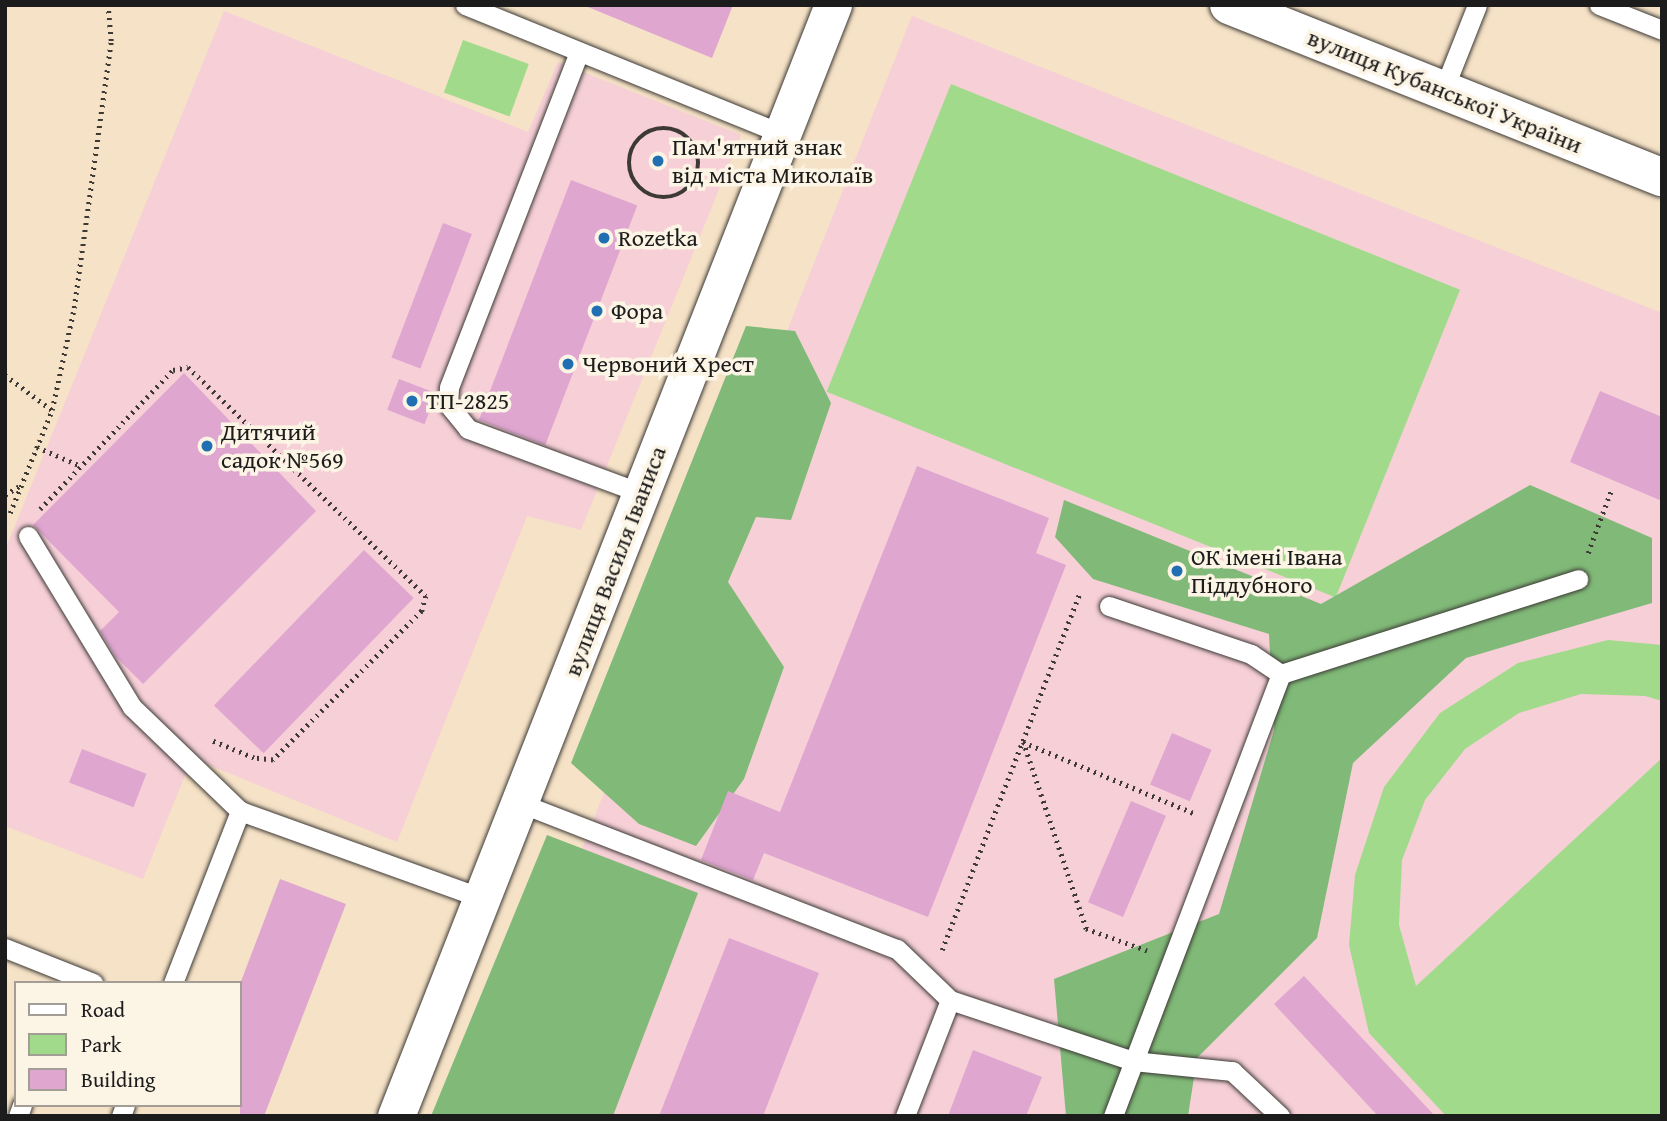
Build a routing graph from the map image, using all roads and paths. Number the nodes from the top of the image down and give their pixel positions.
1 (108, 5) edge
2 (465, 5) edge
3 (833, 5) edge
4 (1477, 5) edge
5 (1599, 5) edge
6 (1251, 9) edge
7 (1662, 30) edge
8 (579, 52) junction
9 (1443, 91) junction
10 (782, 134) junction
11 (1660, 171) edge
12 (650, 195) joint
13 (5, 375) edge
14 (52, 410) junction
15 (37, 447) junction
16 (81, 466) junction
17 (22, 484) junction
18 (1612, 488) dead end
19 (641, 493) junction
20 (5, 495) edge
21 (5, 524) edge
22 (28, 536) joint
23 (1578, 579) joint
24 (1109, 606) joint
25 (1280, 674) junction
26 (205, 738) dead end
27 (1023, 742) junction
28 (520, 803) junction
29 (240, 811) junction
30 (1223, 825) junction
31 (482, 898) junction
32 (5, 947) edge
33 (1171, 960) junction
34 (71, 979) edge
35 (174, 981) edge
36 (930, 981) junction
37 (950, 1000) junction
38 (1133, 1061) junction
39 (396, 1116) edge
40 (905, 1116) edge
41 (1113, 1116) edge
42 (1280, 1116) edge

1 - 14 path
2 - 8 lane
3 - 10 street, вулиця Василя Іваниса
4 - 9 lane
5 - 7 lane
6 - 9 street, вулиця Кубанської України
8 - 10 lane
8 - 19 lane
9 - 11 street, вулиця Кубанської України
10 - 19 street, вулиця Василя Іваниса
12 - 12 path
13 - 14 path
14 - 15 path
15 - 16 path
15 - 17 path
16 - 22 path
16 - 26 path
17 - 20 path
17 - 21 path
18 - 23 path
19 - 28 street, вулиця Василя Іваниса
22 - 29 lane
23 - 25 lane
24 - 25 lane
24 - 27 path
25 - 30 lane
27 - 30 path
27 - 33 path
27 - 36 path
28 - 31 street, вулиця Василя Іваниса
28 - 36 lane
29 - 31 lane
29 - 35 lane
30 - 33 lane
31 - 39 street, вулиця Василя Іваниса
32 - 34 lane
33 - 38 lane
36 - 37 lane
37 - 38 lane
37 - 40 lane
38 - 41 lane
38 - 42 lane

